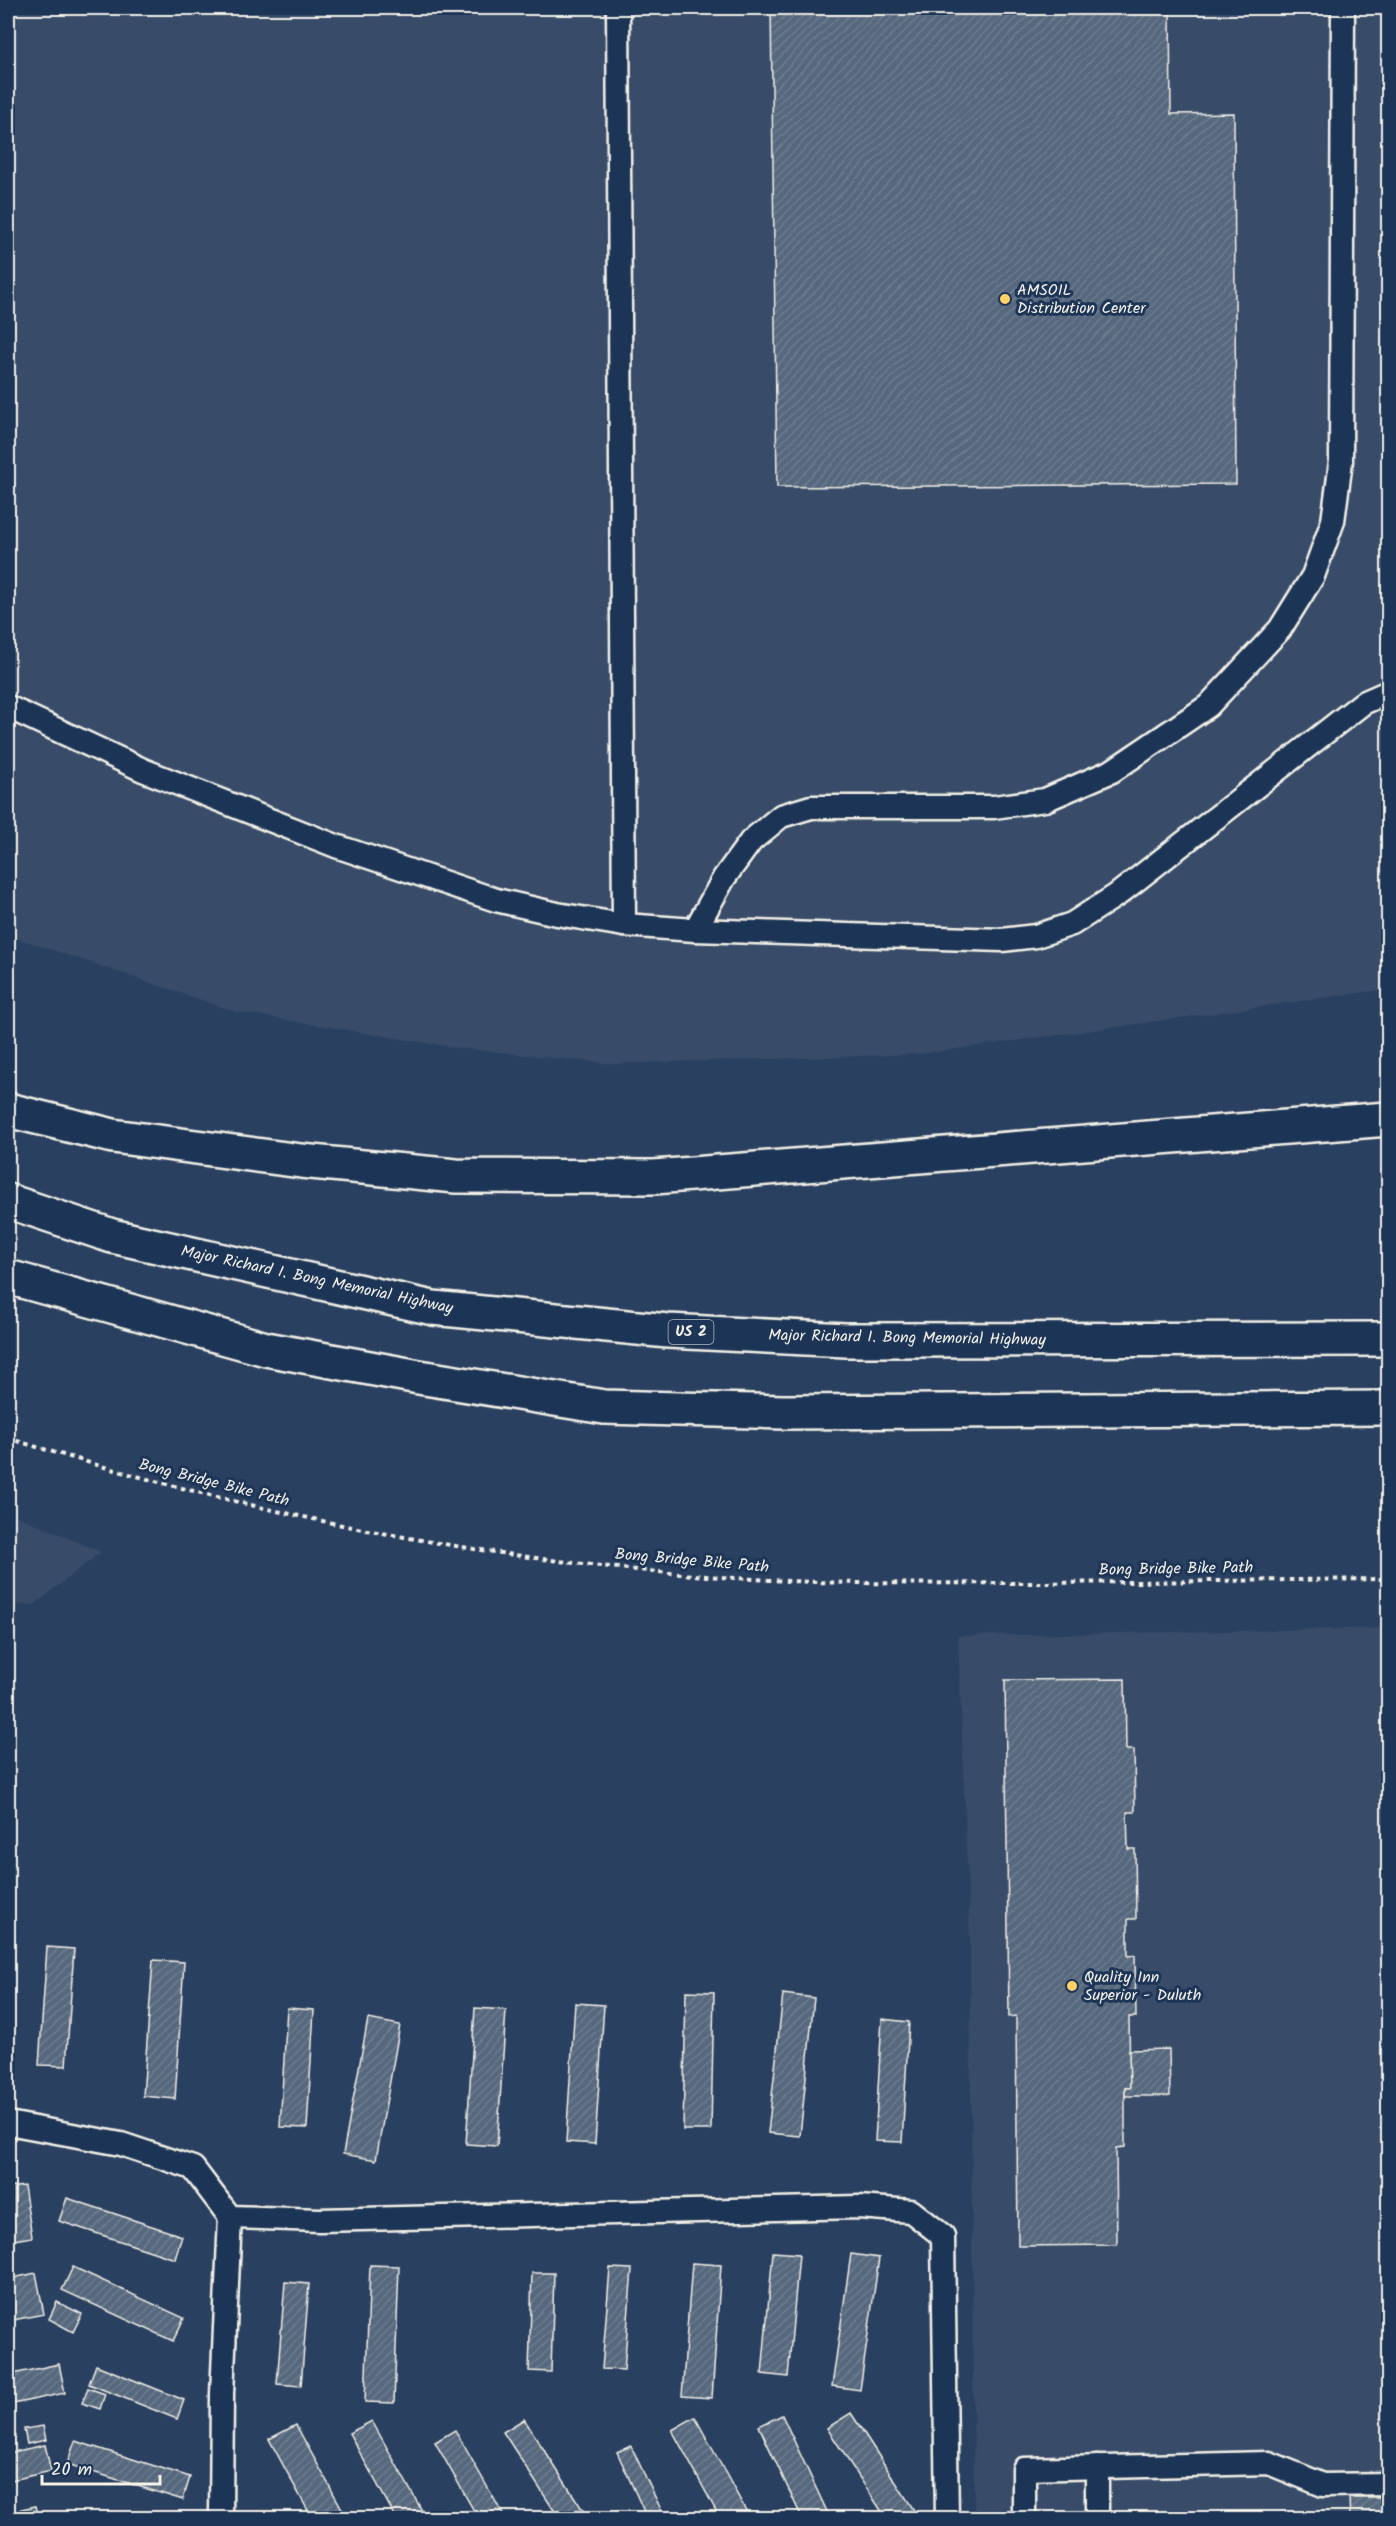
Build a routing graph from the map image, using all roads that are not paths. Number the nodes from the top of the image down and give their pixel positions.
1 (618, 8) edge
2 (1343, 8) edge
3 (1389, 692) edge
4 (8, 707) edge
5 (624, 925) junction
6 (695, 930) junction
7 (8, 1110) edge
8 (1389, 1119) edge
9 (8, 1201) edge
10 (8, 1277) edge
11 (1389, 1339) edge
12 (1389, 1408) edge
13 (8, 2123) edge
14 (230, 2217) junction
15 (1097, 2467) junction
16 (1389, 2484) edge
17 (221, 2518) edge
18 (947, 2518) edge
19 (1024, 2518) edge
20 (1097, 2518) edge

1 - 5 lane
2 - 6 lane
3 - 6 lane
4 - 5 lane
5 - 6 lane
7 - 8 highway
9 - 11 highway, Major Richard I. Bong Memorial Highway / US 2
10 - 12 highway
13 - 14 lane
14 - 17 lane
14 - 18 lane
15 - 16 lane
15 - 19 lane
15 - 20 lane

